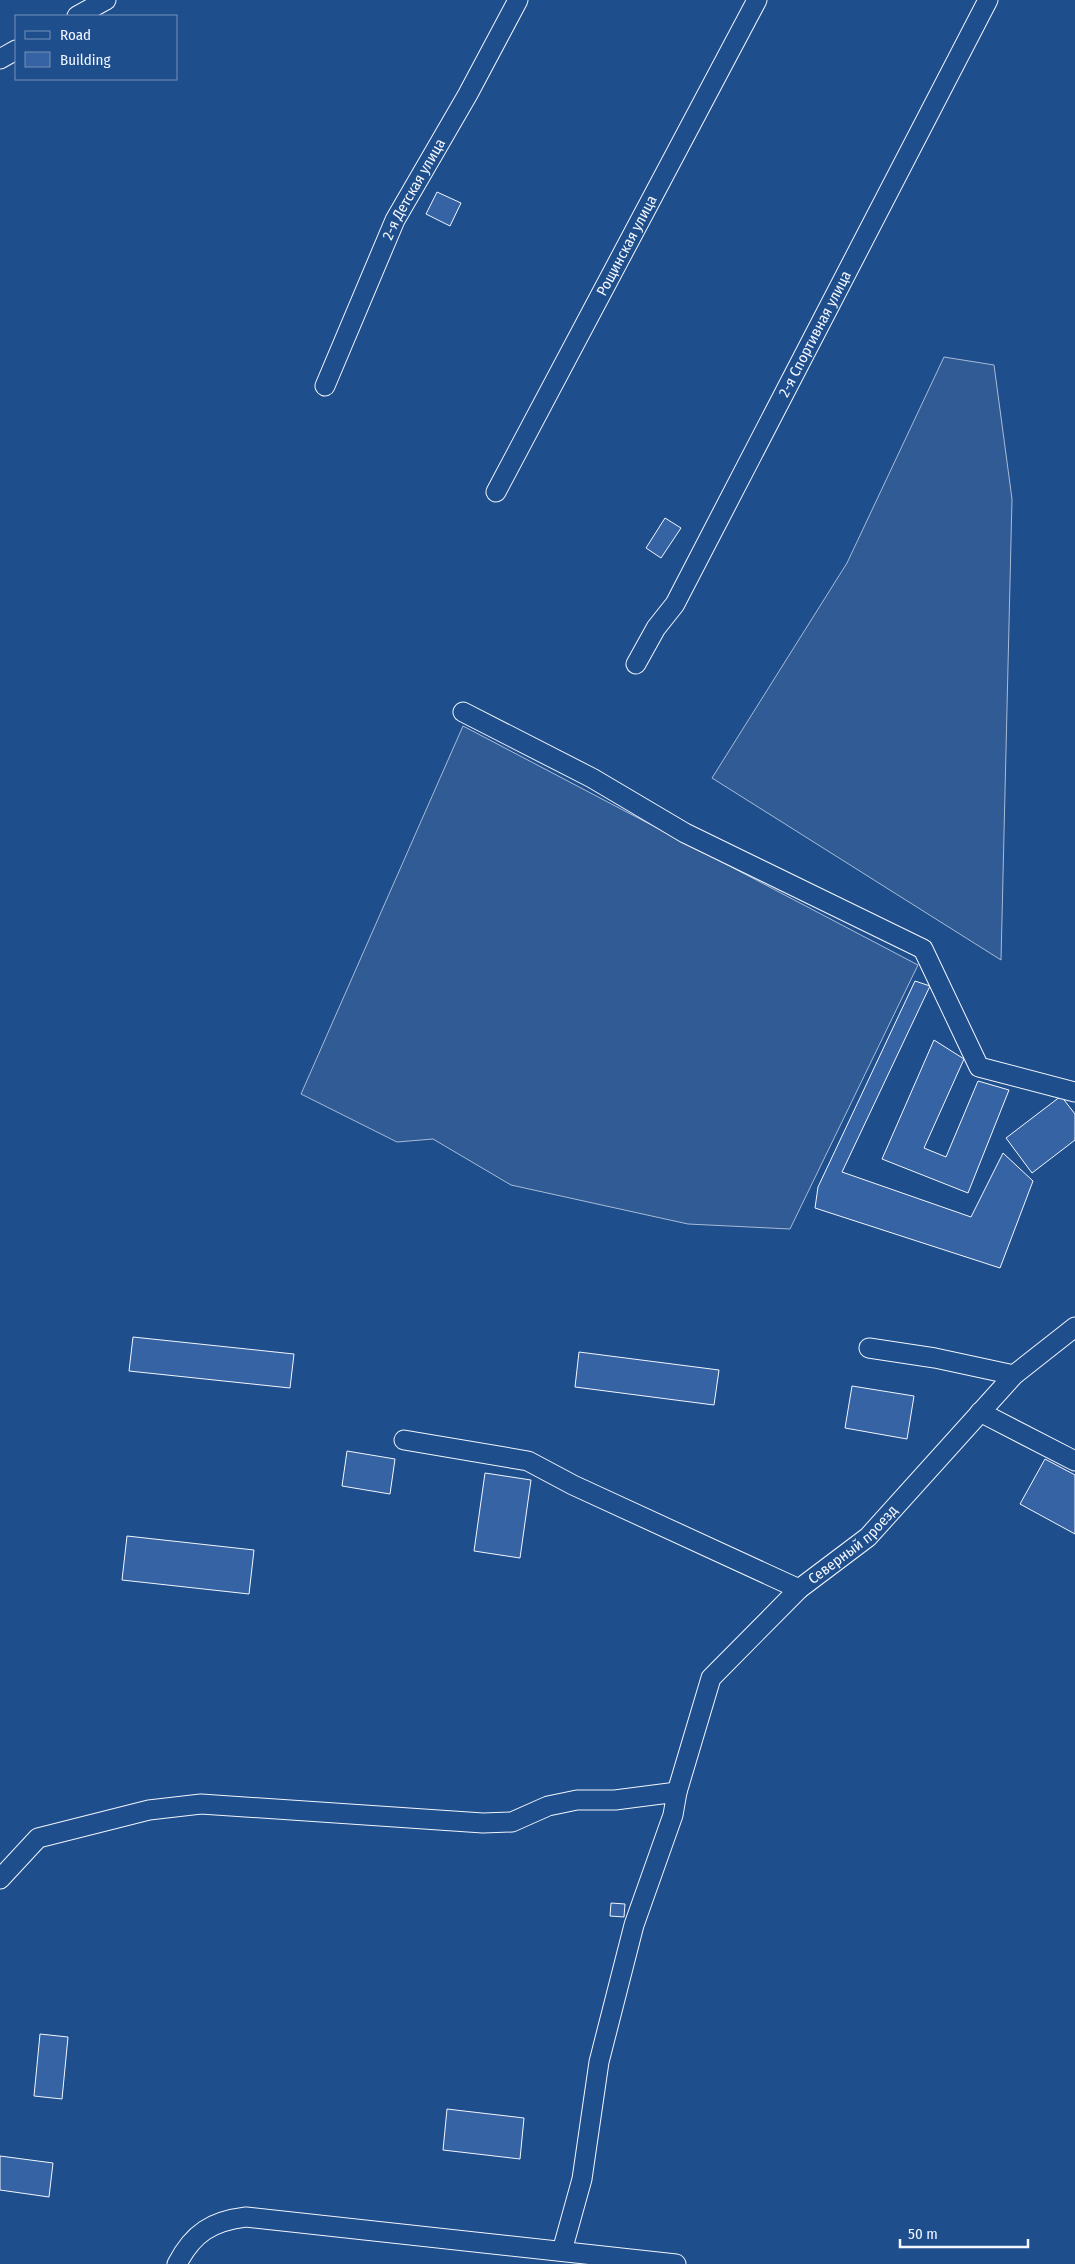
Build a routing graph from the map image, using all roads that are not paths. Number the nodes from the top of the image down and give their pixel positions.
1 (106, 0) edge
2 (518, 0) edge
3 (757, 0) edge
4 (988, 0) edge
5 (79, 15) edge
6 (15, 51) edge
7 (0, 60) edge
8 (324, 386) dead end
9 (496, 492) dead end
10 (636, 664) dead end
11 (463, 712) dead end
12 (1075, 1092) edge
13 (1075, 1327) edge
14 (869, 1348) dead end
15 (1014, 1375) junction
16 (980, 1412) junction
17 (404, 1440) dead end
18 (1075, 1460) edge
19 (799, 1589) junction
20 (677, 1792) junction
21 (0, 1880) edge
22 (562, 2251) junction
23 (177, 2264) edge
24 (676, 2264) edge

1 - 5 street
2 - 8 street, 2-я Детская улица
3 - 9 street, Рощинская улица
4 - 10 street, 2-я Спортивная улица
6 - 7 street
11 - 12 street
13 - 15 street, Северный проезд
14 - 15 street
15 - 16 street, Северный проезд
16 - 18 street
16 - 19 street, Северный проезд
17 - 19 street
19 - 20 street, Северный проезд
20 - 21 street
20 - 22 street, Северный проезд
22 - 23 street
22 - 24 street

